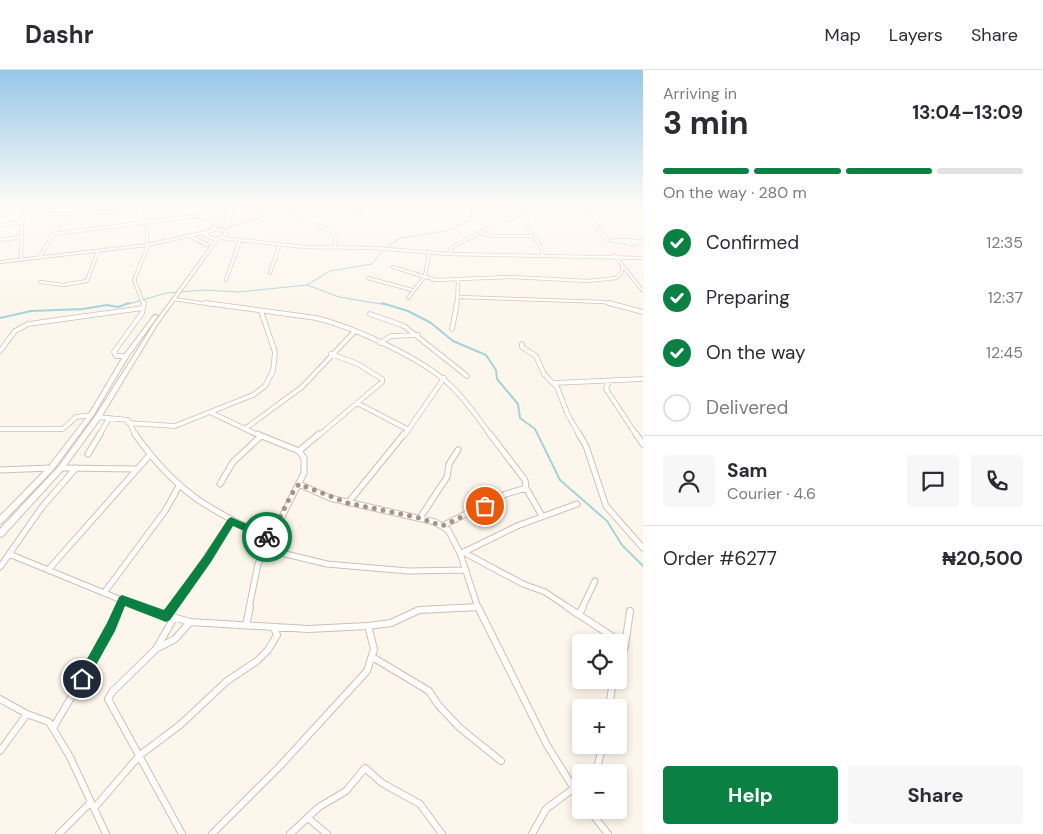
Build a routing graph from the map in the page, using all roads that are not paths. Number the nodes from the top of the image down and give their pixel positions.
1 (21, 240) edge
2 (50, 240) edge
3 (147, 240) edge
4 (176, 240) edge
5 (195, 240) edge
6 (207, 240) edge
7 (218, 240) edge
8 (228, 240) joint
9 (240, 240) junction
10 (336, 240) edge
11 (468, 240) edge
12 (537, 240) edge
13 (611, 240) edge
14 (643, 241) edge
15 (280, 244) junction
16 (147, 245) junction
17 (207, 247) junction
18 (334, 247) junction
19 (98, 251) junction
20 (543, 252) junction
21 (429, 253) junction
22 (449, 254) junction
23 (614, 256) junction
24 (39, 258) junction
25 (643, 258) edge
26 (21, 260) junction
27 (0, 262) edge
28 (622, 265) junction
29 (393, 267) dead end
30 (270, 273) dead end
31 (425, 276) junction
32 (368, 278) dead end
33 (226, 280) dead end
34 (458, 280) junction
35 (40, 282) dead end
36 (642, 288) edge
37 (412, 290) junction
38 (459, 297) junction
39 (172, 298) junction
40 (408, 298) dead end
41 (143, 308) junction
42 (261, 312) junction
43 (643, 312) edge
44 (370, 314) dead end
45 (452, 329) dead end
46 (355, 331) junction
47 (418, 335) junction
48 (380, 343) junction
49 (522, 344) dead end
50 (0, 351) edge
51 (331, 354) junction
52 (126, 356) junction
53 (467, 376) dead end
54 (444, 378) junction
55 (643, 379) edge
56 (609, 381) junction
57 (556, 385) junction
58 (357, 403) junction
59 (212, 413) junction
60 (95, 416) junction
61 (109, 418) junction
62 (128, 423) junction
63 (246, 428) junction
64 (0, 429) edge
65 (407, 429) junction
66 (261, 436) junction
67 (643, 444) edge
68 (458, 450) dead end
69 (299, 451) junction
70 (88, 454) dead end
71 (148, 457) junction
72 (50, 468) junction
73 (61, 468) junction
74 (76, 468) junction
75 (136, 469) junction
76 (0, 470) edge
77 (220, 484) dead end
78 (299, 484) junction
79 (179, 486) junction
80 (526, 488) junction
81 (348, 503) junction
82 (577, 504) dead end
83 (542, 516) junction
84 (420, 518) junction
85 (0, 521) edge
86 (231, 521) junction
87 (442, 526) junction
88 (0, 534) edge
89 (270, 538) junction
90 (643, 548) edge
91 (265, 549) junction
92 (462, 553) junction
93 (8, 554) junction
94 (0, 567) edge
95 (48, 570) junction
96 (466, 570) junction
97 (595, 581) dead end
98 (104, 593) junction
99 (122, 600) junction
100 (478, 607) junction
101 (630, 611) dead end
102 (579, 614) junction
103 (166, 616) junction
104 (174, 618) junction
105 (190, 622) junction
106 (246, 626) junction
107 (368, 626) junction
108 (274, 628) junction
109 (609, 634) edge
110 (626, 634) edge
111 (156, 649) junction
112 (374, 658) junction
113 (0, 699) edge
114 (27, 714) junction
115 (53, 728) junction
116 (0, 751) edge
117 (140, 755) junction
118 (501, 760) dead end
119 (572, 787) edge
120 (572, 791) edge
121 (93, 805) junction
122 (308, 818) junction
123 (596, 819) edge
124 (59, 834) edge
125 (106, 834) edge
126 (182, 834) edge
127 (212, 834) edge
128 (290, 834) edge
129 (327, 834) edge
130 (442, 834) edge
131 (532, 834) edge
132 (608, 834) edge

1 - 26 street
2 - 24 street
3 - 16 street
4 - 16 main road
5 - 17 main road
6 - 17 main road
7 - 17 main road
8 - 9 street
8 - 17 main road
9 - 15 street
9 - 33 street
10 - 18 street
11 - 22 street
12 - 20 street
13 - 14 street
15 - 18 street
15 - 30 street
16 - 19 main road
16 - 41 street
17 - 39 main road
18 - 21 street
19 - 24 main road
19 - 35 street
20 - 22 street
20 - 23 street
21 - 22 street
21 - 31 street
23 - 25 street
23 - 28 street
24 - 26 main road
26 - 27 main road
28 - 34 street
28 - 36 street
29 - 31 street
31 - 34 street
31 - 37 street
32 - 37 street
34 - 38 street
37 - 40 street
38 - 43 street
38 - 45 street
39 - 42 street
39 - 52 main road
39 - 60 main road
41 - 50 street
41 - 52 street
42 - 46 street
42 - 59 street
44 - 47 street
46 - 48 street
46 - 51 street
47 - 48 street
47 - 53 street
48 - 54 street
49 - 57 street
51 - 58 street
51 - 63 street
52 - 60 main road
54 - 65 street
54 - 80 street
55 - 56 street
56 - 57 street
56 - 67 street
57 - 90 street
58 - 65 street
58 - 69 street
59 - 62 street
59 - 63 street
60 - 61 street
60 - 64 street
60 - 72 main road
60 - 73 main road
61 - 62 street
61 - 70 street
62 - 71 street
63 - 66 street
65 - 81 street
66 - 69 street
66 - 77 street
68 - 84 street
69 - 78 street
71 - 75 street
71 - 79 street
72 - 76 street
72 - 85 main road
73 - 74 street
73 - 88 main road
74 - 75 street
74 - 93 street
75 - 95 street
78 - 81 street
78 - 89 street
79 - 86 street
79 - 98 street
80 - 83 street
80 - 87 street
81 - 84 street
82 - 83 street
83 - 92 street
84 - 87 street
86 - 89 street
86 - 103 street
87 - 92 street
89 - 91 street
91 - 96 street
91 - 106 street
92 - 96 street
92 - 102 street
93 - 94 street
93 - 95 street
95 - 98 street
96 - 100 street
97 - 102 street
98 - 99 street
99 - 103 street
99 - 115 street
100 - 107 street
100 - 119 street
101 - 110 street
102 - 109 street
103 - 104 street
104 - 105 street
104 - 111 street
105 - 106 street
105 - 111 street
106 - 108 street
107 - 108 street
107 - 112 street
108 - 117 street
111 - 117 street
112 - 118 street
112 - 127 street
113 - 114 street
114 - 115 street
114 - 116 street
115 - 121 street
117 - 121 street
117 - 126 street
120 - 131 street
121 - 124 street
121 - 125 street
122 - 128 street
122 - 129 street
122 - 130 street
123 - 132 street

